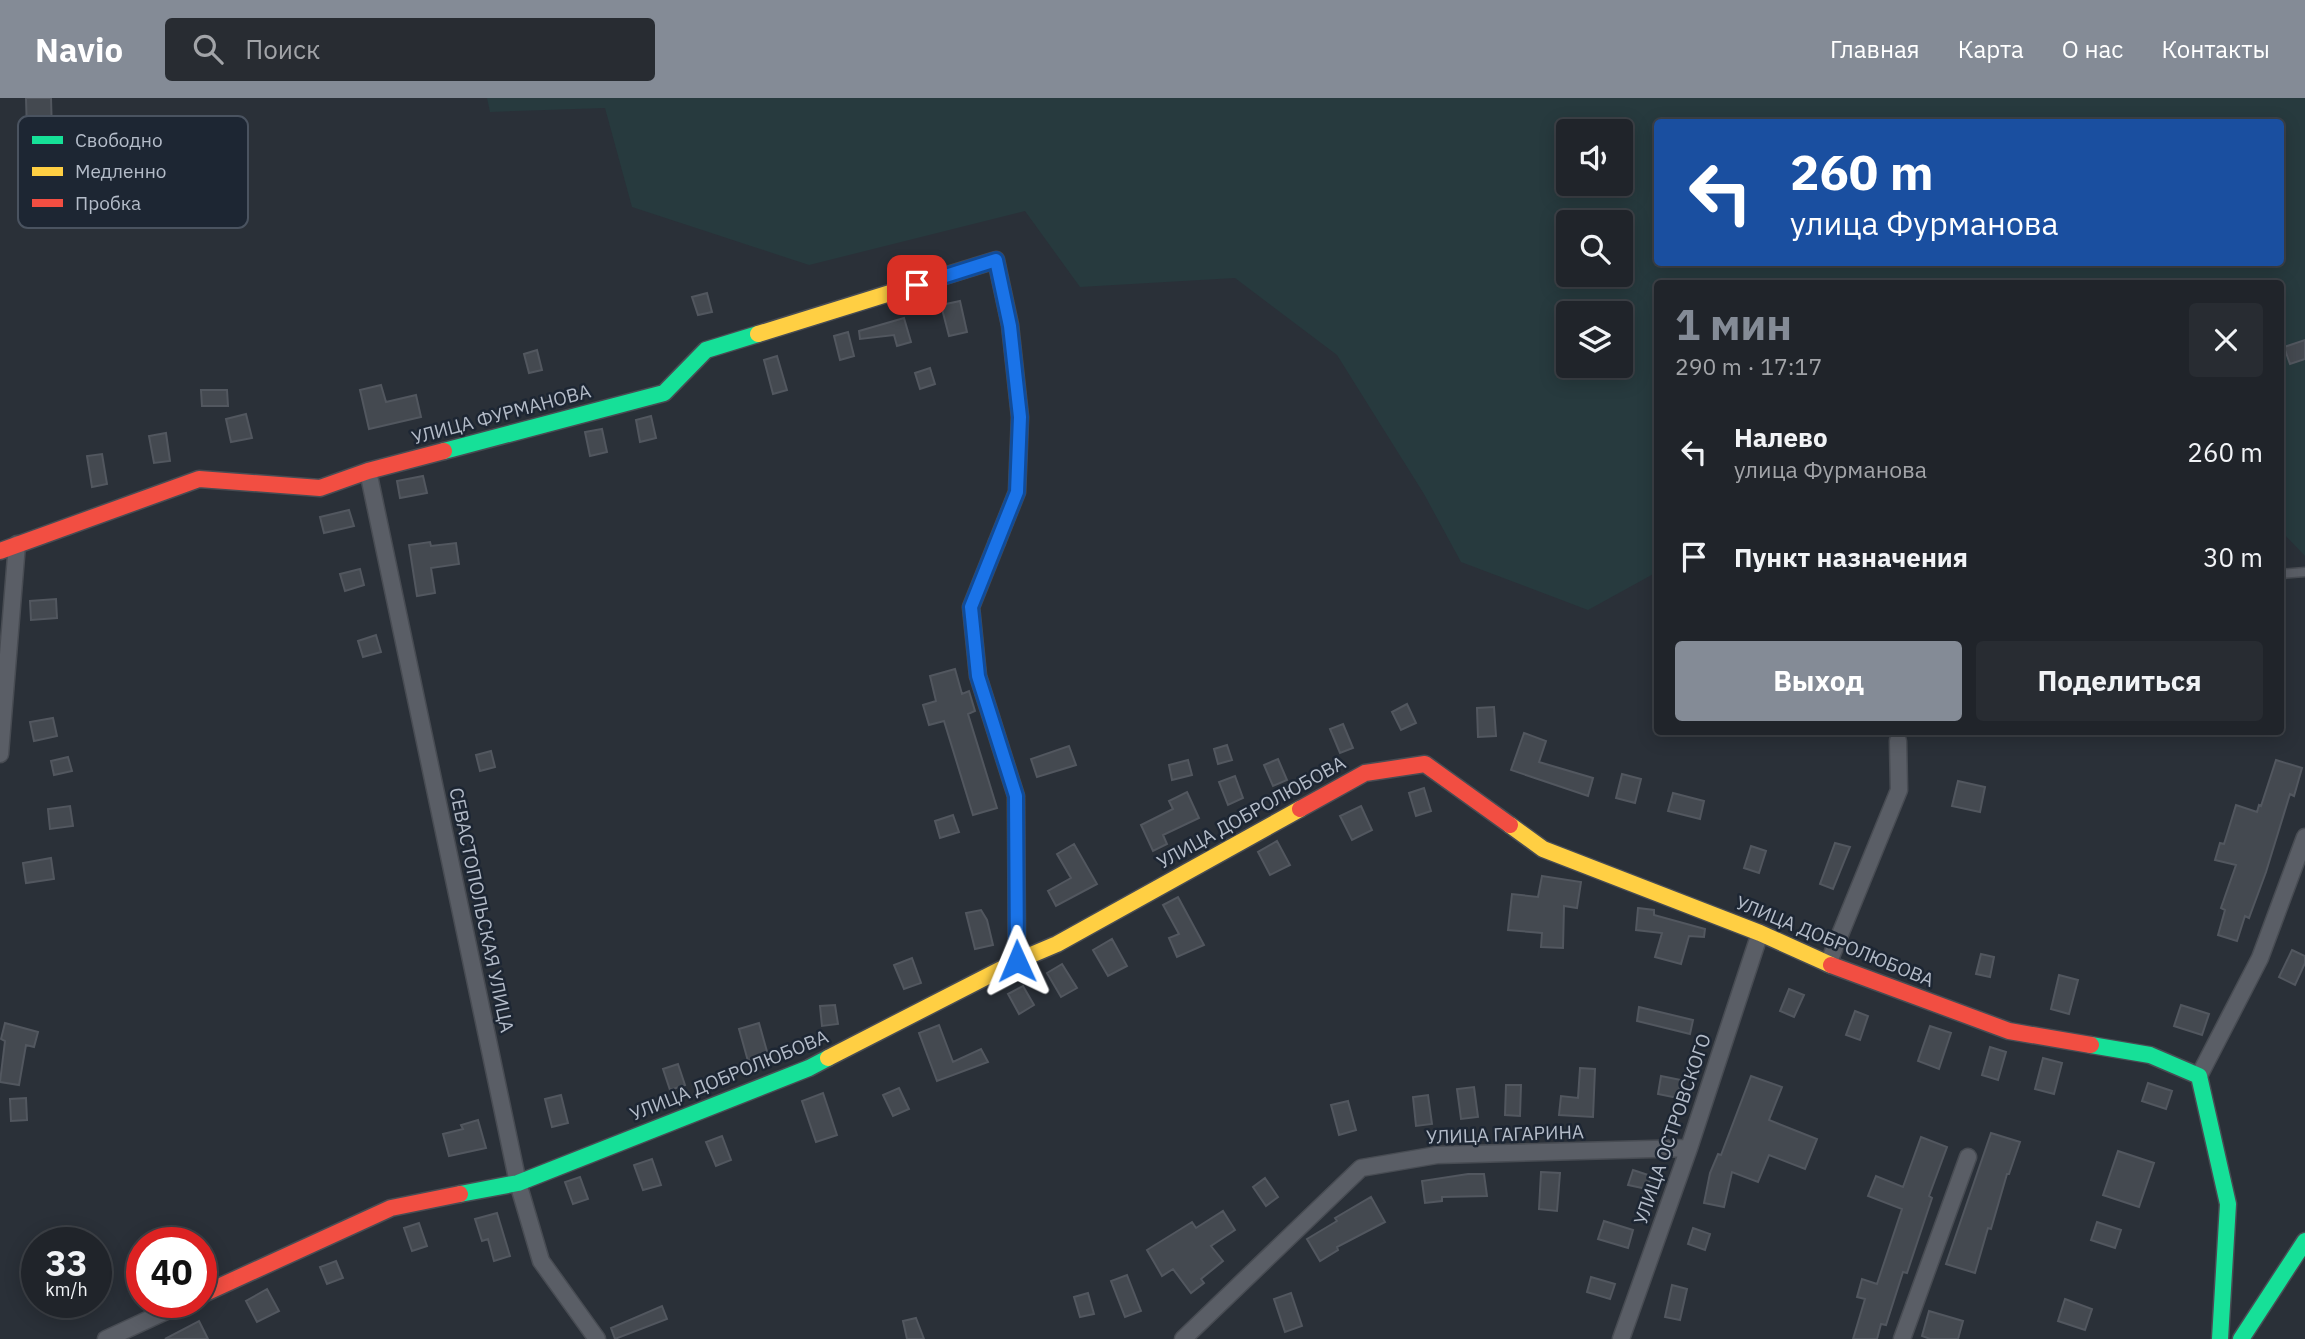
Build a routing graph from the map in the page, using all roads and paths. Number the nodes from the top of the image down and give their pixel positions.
1 (368, 471) junction
2 (17, 544) junction
3 (0, 551) edge
4 (2305, 572) edge
5 (2284, 574) edge
6 (1898, 741) dead end
7 (0, 754) edge
8 (2305, 837) edge
9 (1760, 933) junction
10 (1017, 961) junction
11 (1828, 964) junction
12 (2199, 1076) junction
13 (1689, 1148) junction
14 (1968, 1157) dead end
15 (518, 1183) junction
16 (2305, 1241) edge
17 (217, 1288) edge
18 (151, 1318) edge
19 (106, 1339) edge
20 (597, 1339) edge
21 (1183, 1339) edge
22 (1621, 1339) edge
23 (1902, 1339) edge
24 (2220, 1339) edge
25 (2241, 1339) edge

1 - 2 street, УЛИЦА ФУРМАНОВА
1 - 10 street, УЛИЦА ФУРМАНОВА
1 - 15 street, СЕВАСТОПОЛЬСКАЯ УЛИЦА
2 - 3 street, УЛИЦА ФУРМАНОВА
2 - 7 street
4 - 5 lane
6 - 11 street
8 - 12 street
9 - 10 street, УЛИЦА ДОБРОЛЮБОВА
9 - 11 street, УЛИЦА ДОБРОЛЮБОВА
9 - 13 street, УЛИЦА ОСТРОВСКОГО
10 - 15 street, УЛИЦА ДОБРОЛЮБОВА
11 - 12 street, УЛИЦА ДОБРОЛЮБОВА
12 - 24 street
13 - 21 street, УЛИЦА ГАГАРИНА
13 - 22 street, УЛИЦА ОСТРОВСКОГО
14 - 23 street
15 - 17 street, УЛИЦА ДОБРОЛЮБОВА
15 - 20 street, СЕВАСТОПОЛЬСКАЯ УЛИЦА
16 - 25 street
18 - 19 street

